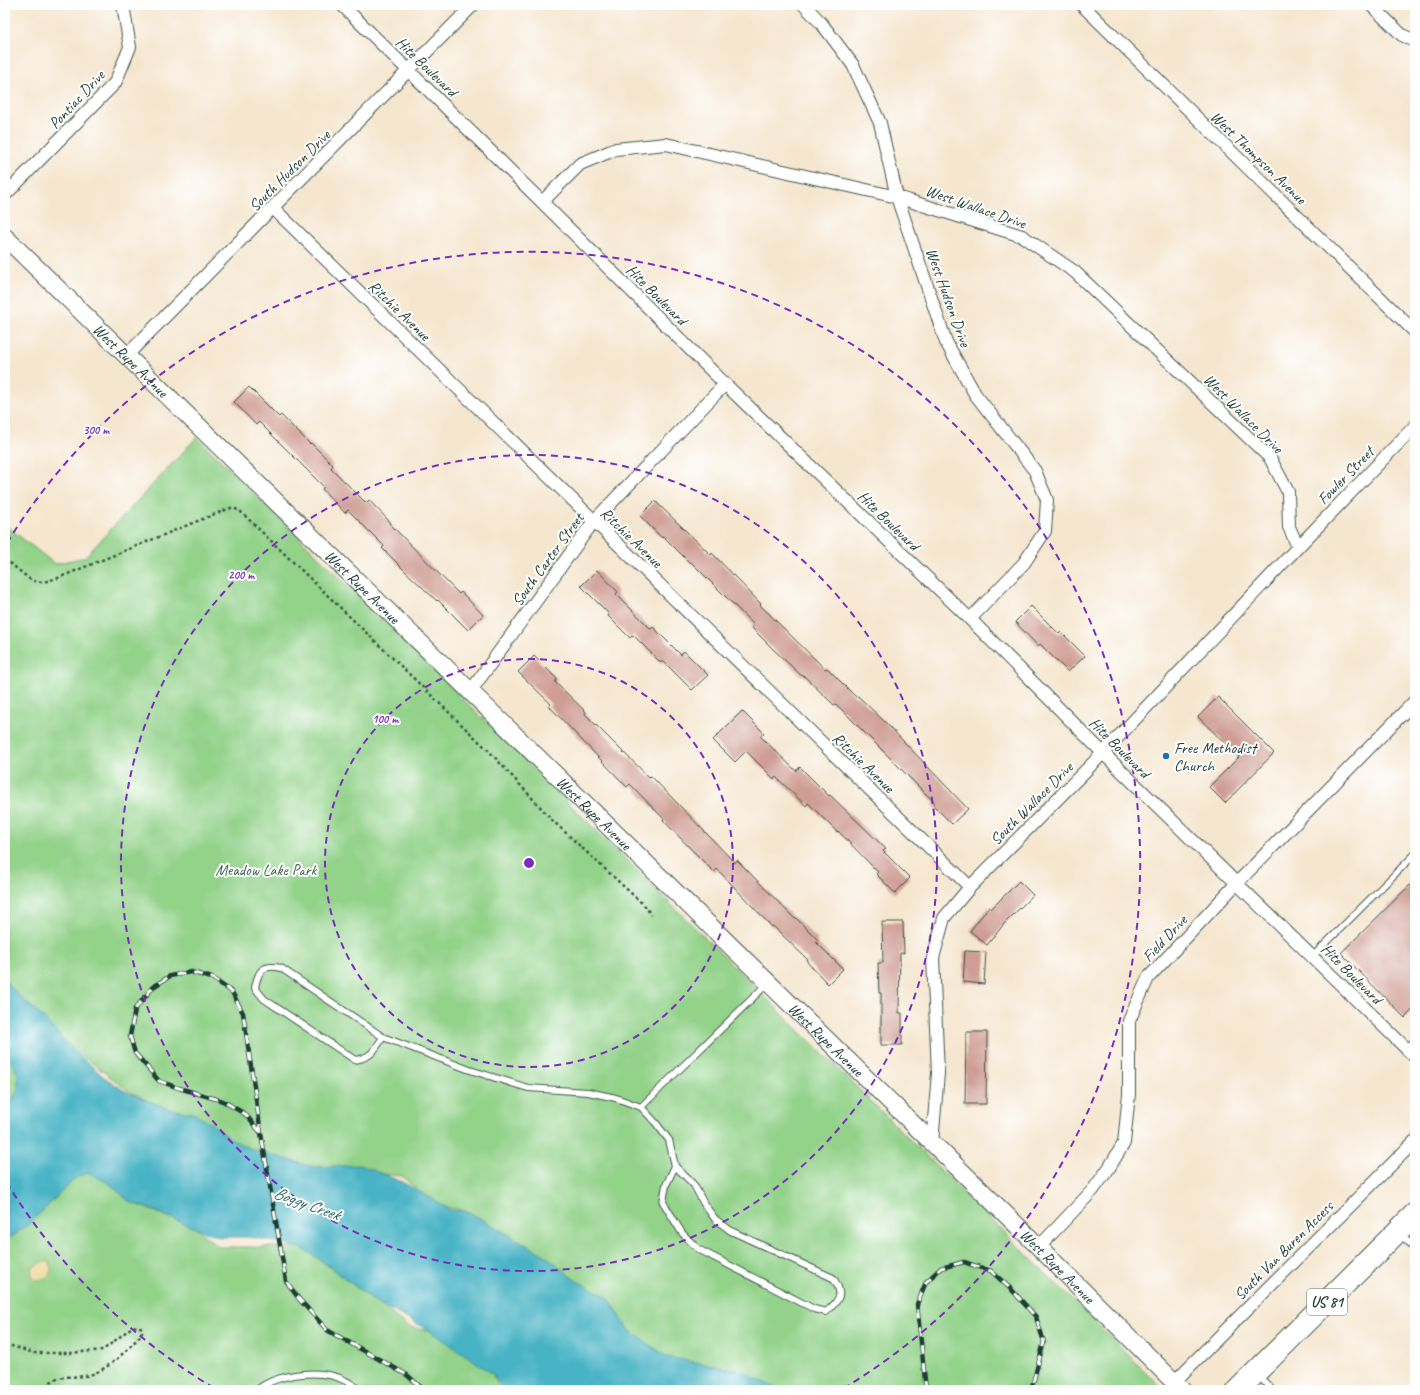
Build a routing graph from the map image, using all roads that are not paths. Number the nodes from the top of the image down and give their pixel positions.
1 (123, 5) edge
2 (342, 5) edge
3 (473, 5) edge
4 (804, 5) edge
5 (1082, 5) edge
6 (1371, 5) edge
7 (1415, 41) edge
8 (408, 71) junction
9 (5, 195) edge
10 (897, 197) junction
11 (542, 202) junction
12 (273, 208) junction
13 (5, 237) edge
14 (1415, 332) edge
15 (126, 356) junction
16 (725, 384) junction
17 (1415, 426) edge
18 (593, 522) junction
19 (1298, 547) junction
20 (970, 619) junction
21 (470, 692) junction
22 (1415, 701) edge
23 (1103, 753) junction
24 (1415, 854) edge
25 (1237, 883) junction
26 (970, 887) junction
27 (1312, 956) junction
28 (768, 983) junction
29 (383, 1037) junction
30 (1415, 1040) edge
31 (1410, 1053) edge
32 (641, 1107) junction
33 (1415, 1141) edge
34 (932, 1143) junction
35 (675, 1166) junction
36 (1415, 1214) edge
37 (1398, 1231) junction
38 (1039, 1247) junction
39 (1415, 1248) edge
40 (1256, 1373) junction
41 (1178, 1386) edge
42 (257, 1390) edge
43 (359, 1390) edge
44 (1238, 1390) edge
45 (1272, 1390) edge

1 - 9 street, Pontiac Drive
2 - 8 street, Hite Boulevard
3 - 8 street, South Hudson Drive
4 - 10 street, West Hudson Drive
5 - 14 street, West Thompson Avenue
6 - 7 street
8 - 11 street, Hite Boulevard
8 - 12 street, South Hudson Drive
10 - 11 street, West Wallace Drive
10 - 19 street, West Wallace Drive
10 - 20 street, West Hudson Drive
11 - 16 street, Hite Boulevard
12 - 15 street, South Hudson Drive
12 - 18 street, Ritchie Avenue
13 - 15 street, West Rupe Avenue
15 - 21 street, West Rupe Avenue
16 - 18 street, South Carter Street
16 - 20 street, Hite Boulevard
17 - 19 street, Fowler Street
18 - 21 street, South Carter Street
18 - 26 street, Ritchie Avenue
19 - 23 street, South Wallace Drive
20 - 23 street, Hite Boulevard
21 - 28 street, West Rupe Avenue
22 - 25 street, Field Drive
23 - 25 street, Hite Boulevard
23 - 26 street, South Wallace Drive
24 - 27 lane
25 - 27 street, Hite Boulevard
25 - 38 street, Field Drive
26 - 34 street, South Wallace Drive
27 - 31 street, Hite Boulevard
28 - 32 lane
28 - 34 street, West Rupe Avenue
29 - 29 lane
29 - 32 lane
30 - 31 lane
32 - 35 lane
33 - 41 street, South Van Buren Access
34 - 38 street, West Rupe Avenue
35 - 35 lane
36 - 37 highway, US 81
37 - 39 lane
37 - 40 highway, US 81
38 - 41 street, West Rupe Avenue
40 - 44 highway, US 81
40 - 45 lane
42 - 43 lane

